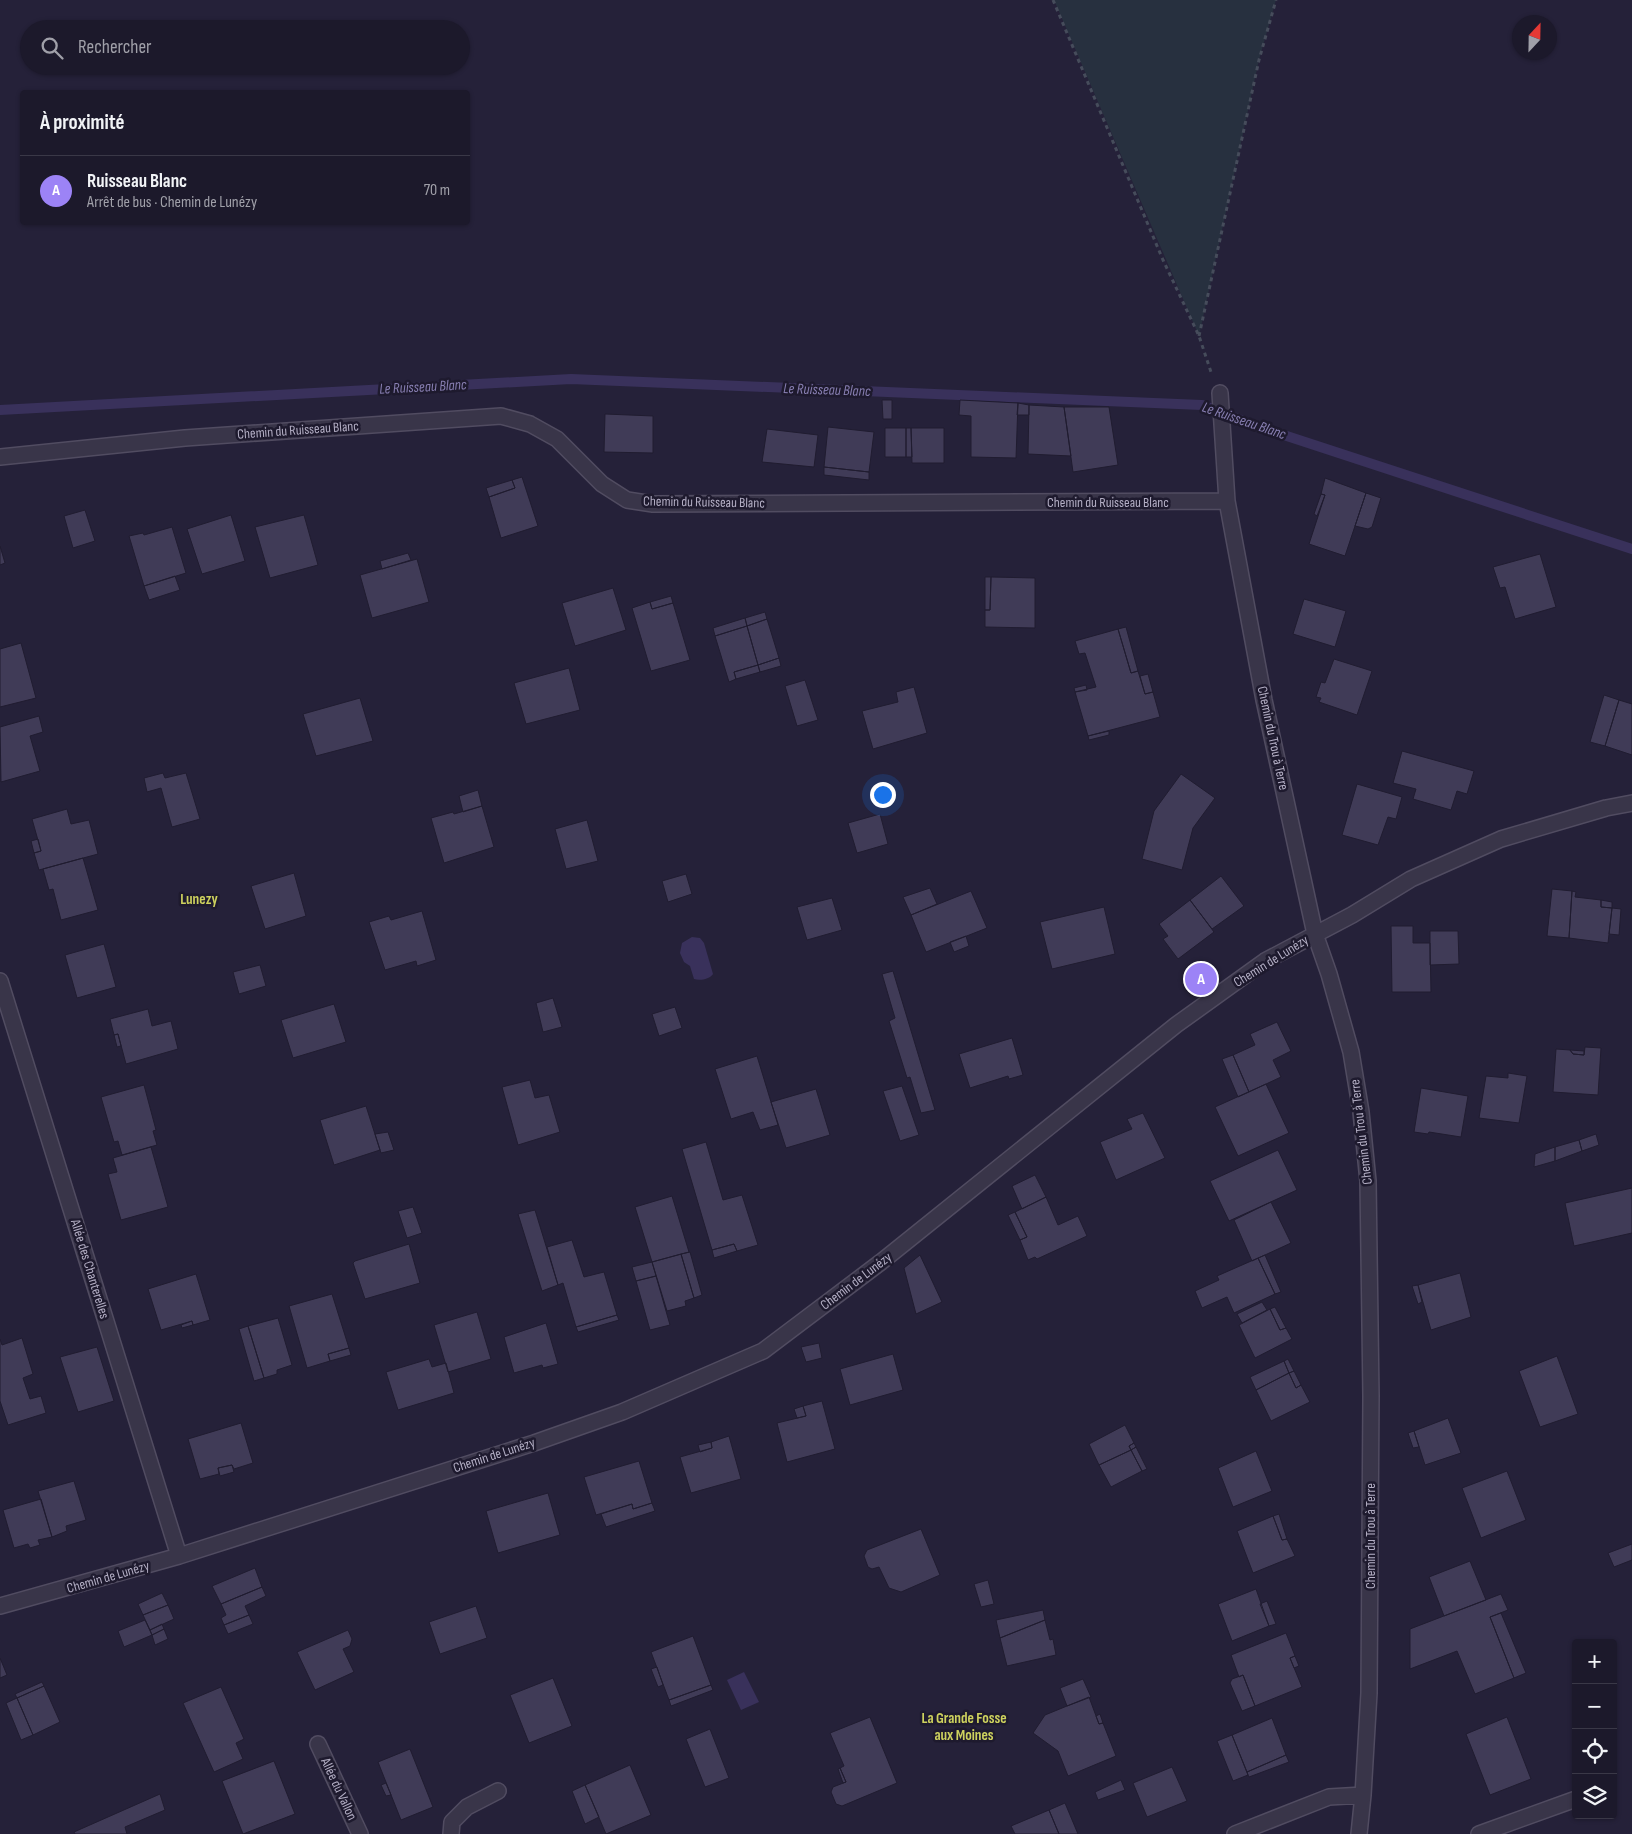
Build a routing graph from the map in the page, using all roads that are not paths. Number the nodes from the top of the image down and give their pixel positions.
1 (1220, 392) road end
2 (0, 457) edge
3 (1227, 501) junction
4 (1632, 803) edge
5 (1315, 934) junction
6 (0, 981) edge
7 (179, 1556) junction
8 (0, 1606) edge
9 (318, 1744) dead end
10 (498, 1791) dead end
11 (1363, 1796) junction
12 (1572, 1800) edge
13 (360, 1834) edge
14 (452, 1834) edge
15 (1235, 1834) edge
16 (1359, 1834) edge
17 (1479, 1834) edge

1 - 3 street, Chemin du Trou à Terre
2 - 3 street, Chemin du Ruisseau Blanc
3 - 5 street, Chemin du Trou à Terre
4 - 5 street, Chemin de Lunézy
5 - 7 street, Chemin de Lunézy
5 - 11 street, Chemin du Trou à Terre
6 - 7 street, Allée des Chanterelles
7 - 8 street, Chemin de Lunézy
9 - 13 street, Allée du Vallon
10 - 14 street
11 - 15 street
11 - 16 street, Chemin du Trou à Terre
12 - 17 street

